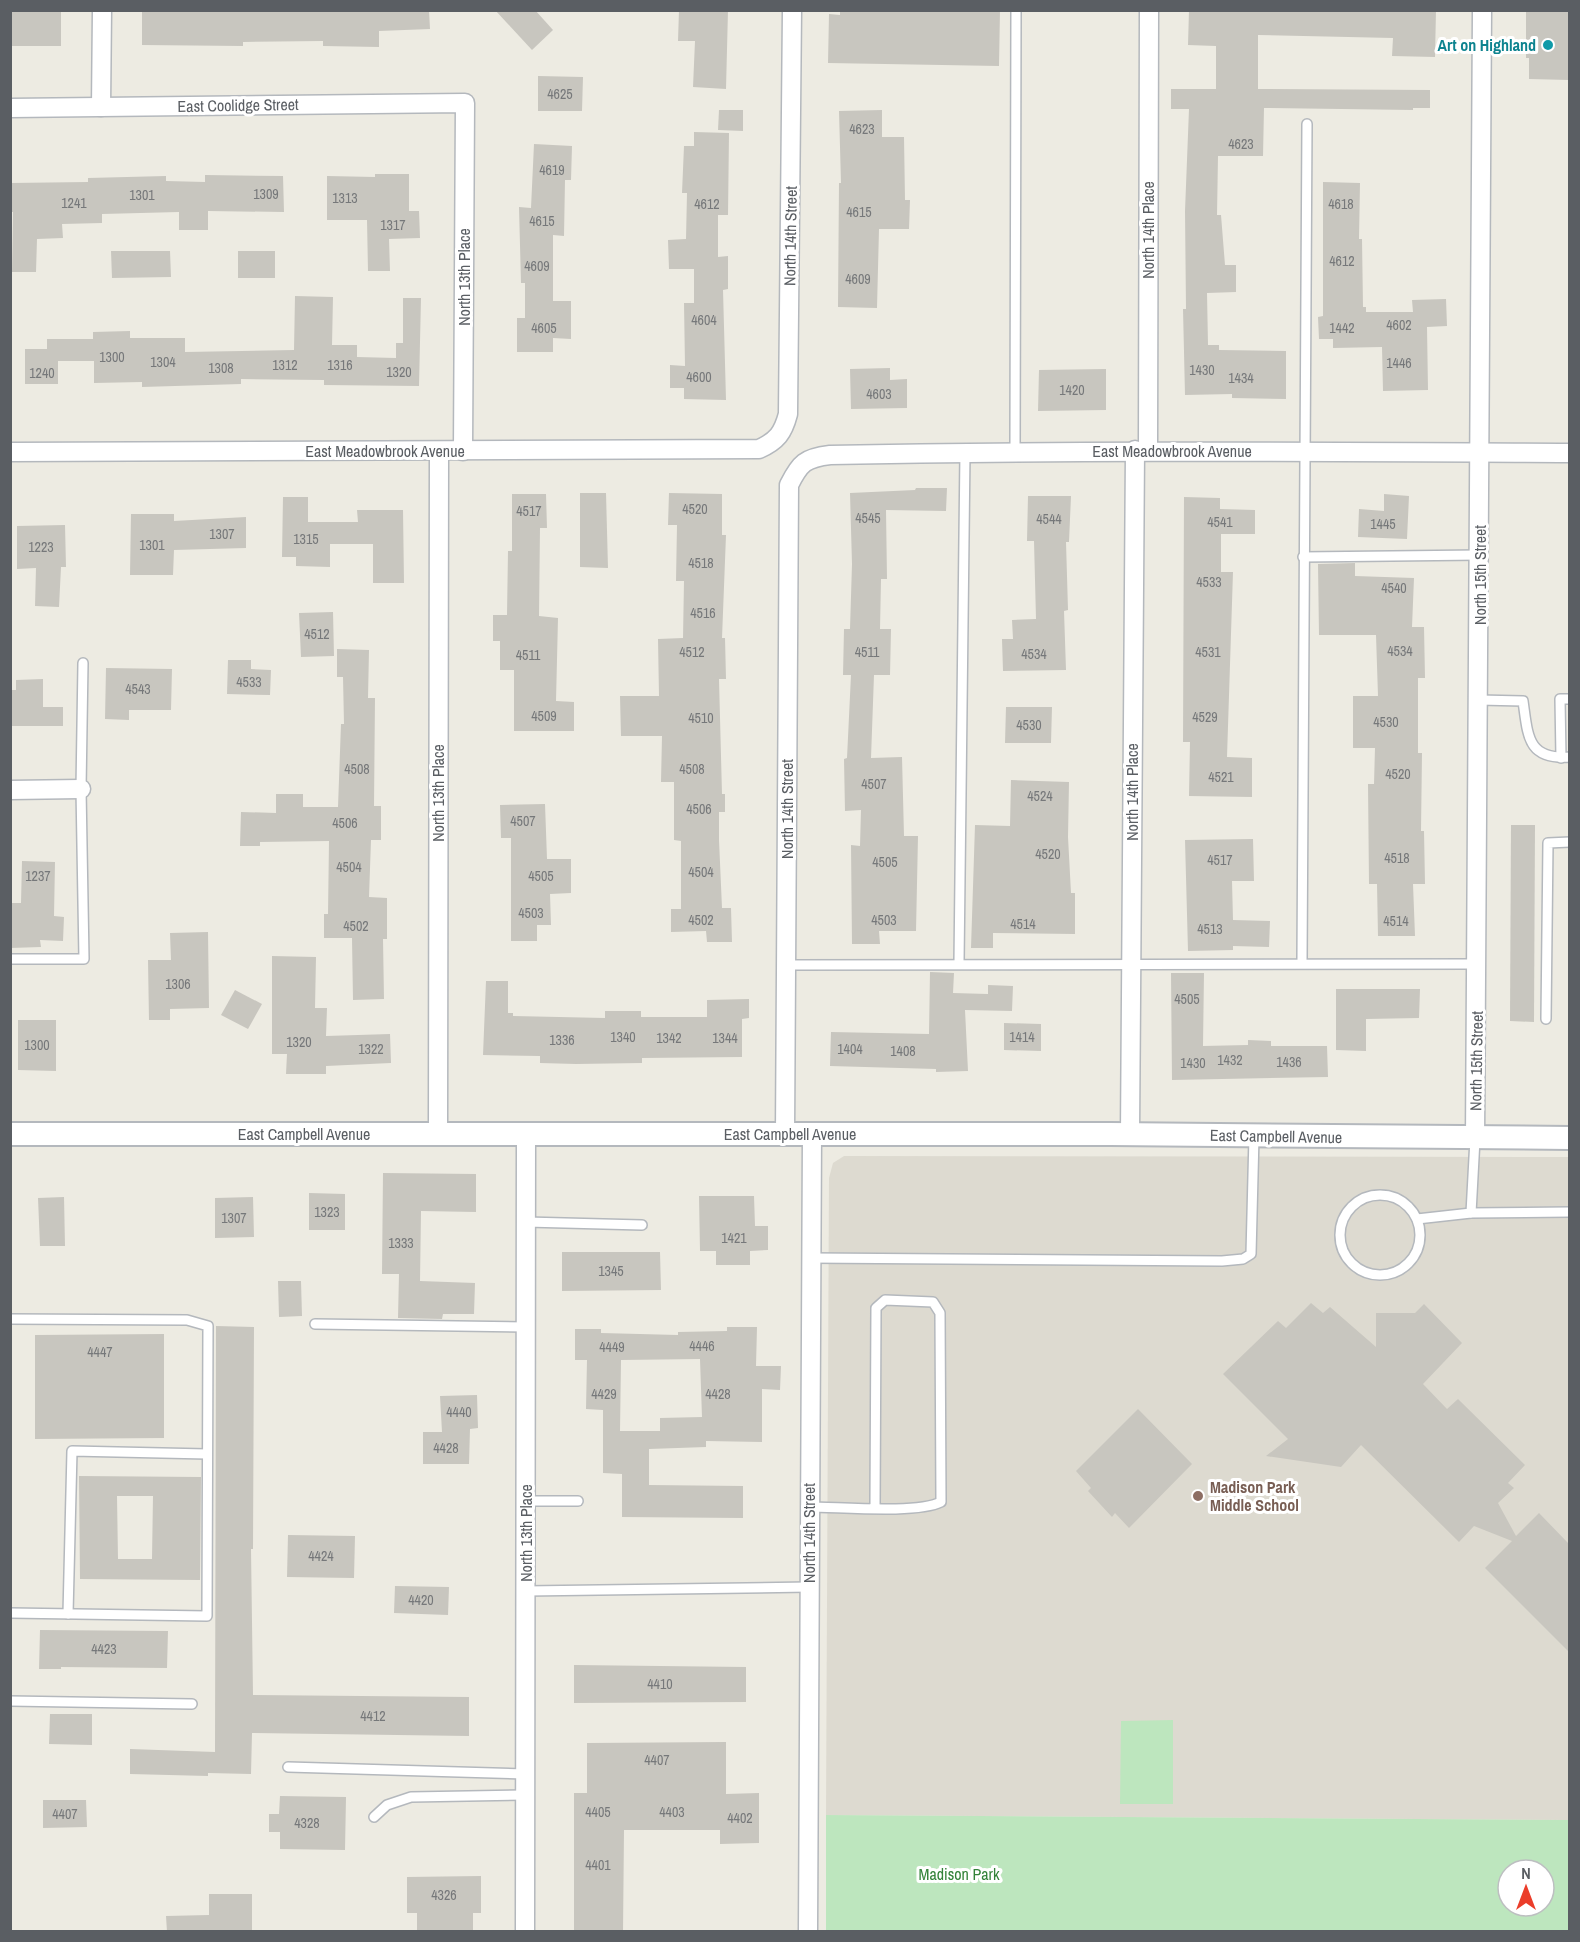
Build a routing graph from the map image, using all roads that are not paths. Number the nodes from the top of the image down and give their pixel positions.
1 (102, 10) edge
2 (792, 10) edge
3 (1016, 10) edge
4 (1149, 10) edge
5 (1482, 10) edge
6 (465, 103) joint
7 (101, 107) junction
8 (10, 108) edge
9 (1307, 124) dead end
10 (759, 449) joint
11 (1141, 450) junction
12 (439, 451) junction
13 (463, 451) junction
14 (10, 452) edge
15 (965, 452) junction
16 (1015, 452) junction
17 (1303, 453) junction
18 (1480, 453) junction
19 (1569, 453) edge
20 (789, 485) joint
21 (1480, 555) junction
22 (1303, 557) junction
23 (82, 663) dead end
24 (1569, 699) edge
25 (1479, 700) junction
26 (1565, 758) edge
27 (10, 789) edge
28 (81, 789) junction
29 (1569, 842) edge
30 (10, 959) edge
31 (1131, 962) junction
32 (1302, 962) junction
33 (959, 963) junction
34 (1477, 963) junction
35 (786, 965) junction
36 (1546, 1019) dead end
37 (10, 1134) edge
38 (438, 1134) junction
39 (526, 1134) junction
40 (785, 1134) junction
41 (812, 1134) junction
42 (1130, 1134) junction
43 (1254, 1136) junction
44 (1569, 1138) edge
45 (1474, 1139) junction
46 (1569, 1212) edge
47 (1471, 1213) junction
48 (1418, 1219) junction
49 (526, 1222) junction
50 (642, 1225) dead end
51 (810, 1258) junction
52 (10, 1319) edge
53 (315, 1324) dead end
54 (526, 1327) junction
55 (207, 1454) junction
56 (526, 1501) junction
57 (578, 1501) dead end
58 (809, 1507) junction
59 (875, 1507) junction
60 (809, 1587) junction
61 (526, 1591) junction
62 (10, 1613) edge
63 (68, 1614) junction
64 (10, 1701) edge
65 (192, 1704) dead end
66 (288, 1767) dead end
67 (525, 1774) junction
68 (525, 1796) junction
69 (374, 1817) dead end
70 (525, 1932) edge
71 (808, 1932) edge

1 - 7 street
2 - 10 street, North 14th Street
3 - 16 lane
4 - 11 street, North 14th Place
5 - 18 street, North 15th Street
6 - 7 street, East Coolidge Street
6 - 13 street, North 13th Place
7 - 8 street, East Coolidge Street
9 - 17 lane
10 - 13 street, East Meadowbrook Avenue
11 - 16 street, East Meadowbrook Avenue
11 - 17 street, East Meadowbrook Avenue
11 - 31 street, North 14th Place
12 - 13 street, East Meadowbrook Avenue
12 - 14 street, East Meadowbrook Avenue
12 - 38 street, North 13th Place
15 - 16 street, East Meadowbrook Avenue
15 - 20 street, East Meadowbrook Avenue
15 - 33 lane
17 - 18 street, East Meadowbrook Avenue
17 - 22 lane
18 - 19 street, East Meadowbrook Avenue
18 - 21 street, North 15th Street
20 - 35 street, North 14th Street
21 - 22 lane
21 - 25 street, North 15th Street
22 - 32 lane
23 - 28 lane
24 - 26 lane
25 - 26 lane
25 - 34 street, North 15th Street
27 - 28 street
28 - 30 lane
29 - 36 lane
31 - 32 lane
31 - 33 lane
31 - 42 street, North 14th Place
32 - 34 lane
33 - 35 lane
34 - 45 street, North 15th Street
35 - 40 street, North 14th Street
37 - 38 street, East Campbell Avenue
38 - 39 street, East Campbell Avenue
39 - 40 street, East Campbell Avenue
39 - 49 street, North 13th Place
40 - 41 street, East Campbell Avenue
41 - 42 street, East Campbell Avenue
41 - 51 street, North 14th Street
42 - 43 street, East Campbell Avenue
43 - 45 street, East Campbell Avenue
43 - 51 lane
44 - 45 street, East Campbell Avenue
45 - 47 lane
46 - 47 lane
47 - 48 lane
48 - 48 lane
49 - 50 lane
49 - 54 street, North 13th Place
51 - 58 street, North 14th Street
52 - 55 lane
53 - 54 lane
54 - 56 street, North 13th Place
55 - 63 lane
55 - 63 lane
56 - 57 lane
56 - 61 street, North 13th Place
58 - 59 lane
58 - 60 street, North 14th Street
59 - 59 lane
60 - 61 lane
60 - 71 street, North 14th Street
61 - 67 street, North 13th Place
62 - 63 lane
64 - 65 lane
66 - 67 lane
67 - 68 street, North 13th Place
68 - 69 lane
68 - 70 street, North 13th Place

